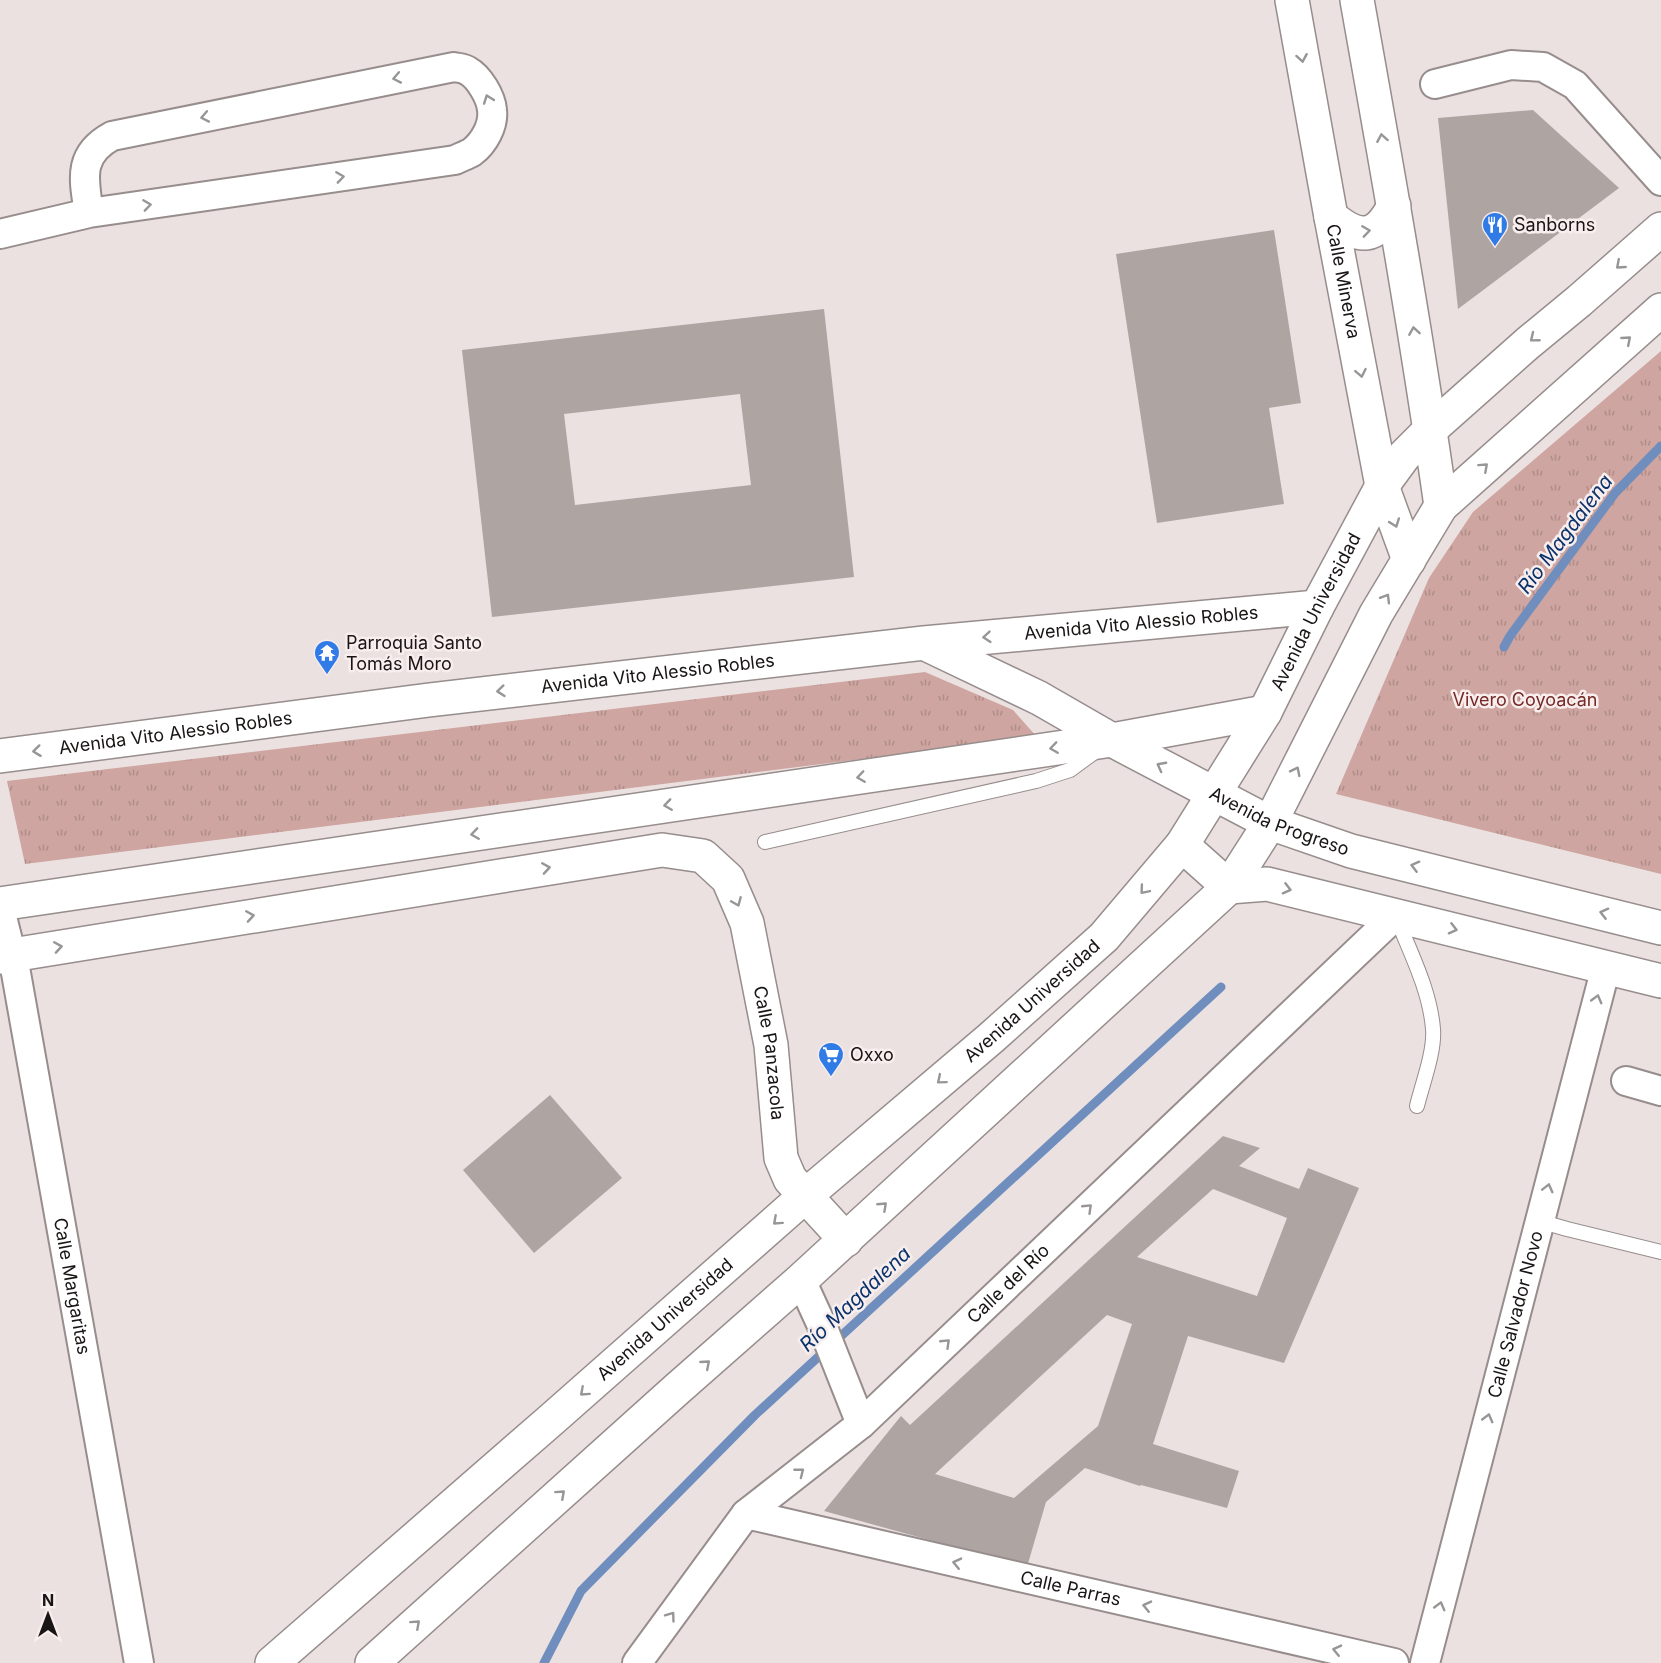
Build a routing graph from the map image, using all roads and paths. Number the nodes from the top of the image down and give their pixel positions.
1 (1292, 0) edge
2 (1357, 0) edge
3 (1435, 84) dead end
4 (1661, 181) edge
5 (1394, 206) junction
6 (90, 213) junction
7 (1331, 217) junction
8 (1661, 229) edge
9 (0, 234) edge
10 (1661, 310) edge
11 (1430, 430) junction
12 (1382, 486) junction
13 (1441, 506) junction
14 (1409, 560) junction
15 (1317, 607) junction
16 (924, 643) junction
17 (1265, 712) junction
18 (1112, 740) junction
19 (0, 756) edge
20 (1213, 793) junction
21 (1270, 824) junction
22 (765, 842) dead end
23 (1182, 845) junction
24 (1229, 887) junction
25 (0, 904) edge
26 (0, 909) edge
27 (1396, 915) junction
28 (1661, 928) edge
29 (6, 956) edge
30 (1606, 966) junction
31 (1661, 981) edge
32 (1626, 1081) dead end
33 (1661, 1091) edge
34 (1417, 1106) dead end
35 (805, 1196) junction
36 (1539, 1221) junction
37 (846, 1240) junction
38 (1661, 1252) edge
39 (801, 1280) junction
40 (861, 1424) junction
41 (746, 1514) junction
42 (139, 1663) edge
43 (272, 1663) edge
44 (372, 1663) edge
45 (637, 1663) edge
46 (1394, 1663) edge
47 (1425, 1663) edge

1 -> 7 main road, Calle Minerva
5 -> 2 main road
3 - 4 street
7 -> 5 main road
11 -> 5 main road
6 -> 6 street
6 - 9 street
7 -> 12 main road, Calle Minerva
8 -> 11 main road, Avenida Universidad
13 -> 10 main road
11 - 12 main road, Avenida Universidad
11 - 13 main road
12 -> 14 main road, Calle Minerva
12 - 15 main road, Avenida Universidad
13 - 14 main road
21 -> 14 main road
15 -> 16 main road, Avenida Vito Alessio Robles
15 - 17 main road, Avenida Universidad
16 - 18 main road, Avenida Progreso
16 -> 19 main road, Avenida Vito Alessio Robles
17 - 18 main road
17 - 20 main road, Avenida Universidad
20 -> 18 main road, Avenida Progreso
18 - 22 lane
18 -> 25 main road
20 - 21 main road, Avenida Progreso
20 - 23 main road, Avenida Universidad
21 - 24 main road
28 -> 21 main road, Avenida Progreso
23 - 24 main road
23 -> 35 main road, Avenida Universidad
24 -> 27 main road
37 -> 24 main road
26 - 29 street, Calle Margaritas
27 -> 30 main road
27 - 34 lane
40 -> 27 street, Calle del Río
29 -> 35 main road, Calle Panzacola
29 - 42 street, Calle Margaritas
30 - 31 main road
36 -> 30 street, Calle Salvador Novo
32 - 33 street
35 - 37 main road, Calle Panzacola
35 -> 43 main road, Avenida Universidad
36 - 38 lane
47 -> 36 street, Calle Salvador Novo
37 - 39 main road
39 - 40 street
44 -> 39 main road
41 -> 40 street, Calle del Río
45 -> 41 street, Calle del Río
46 -> 41 street, Calle Parras

